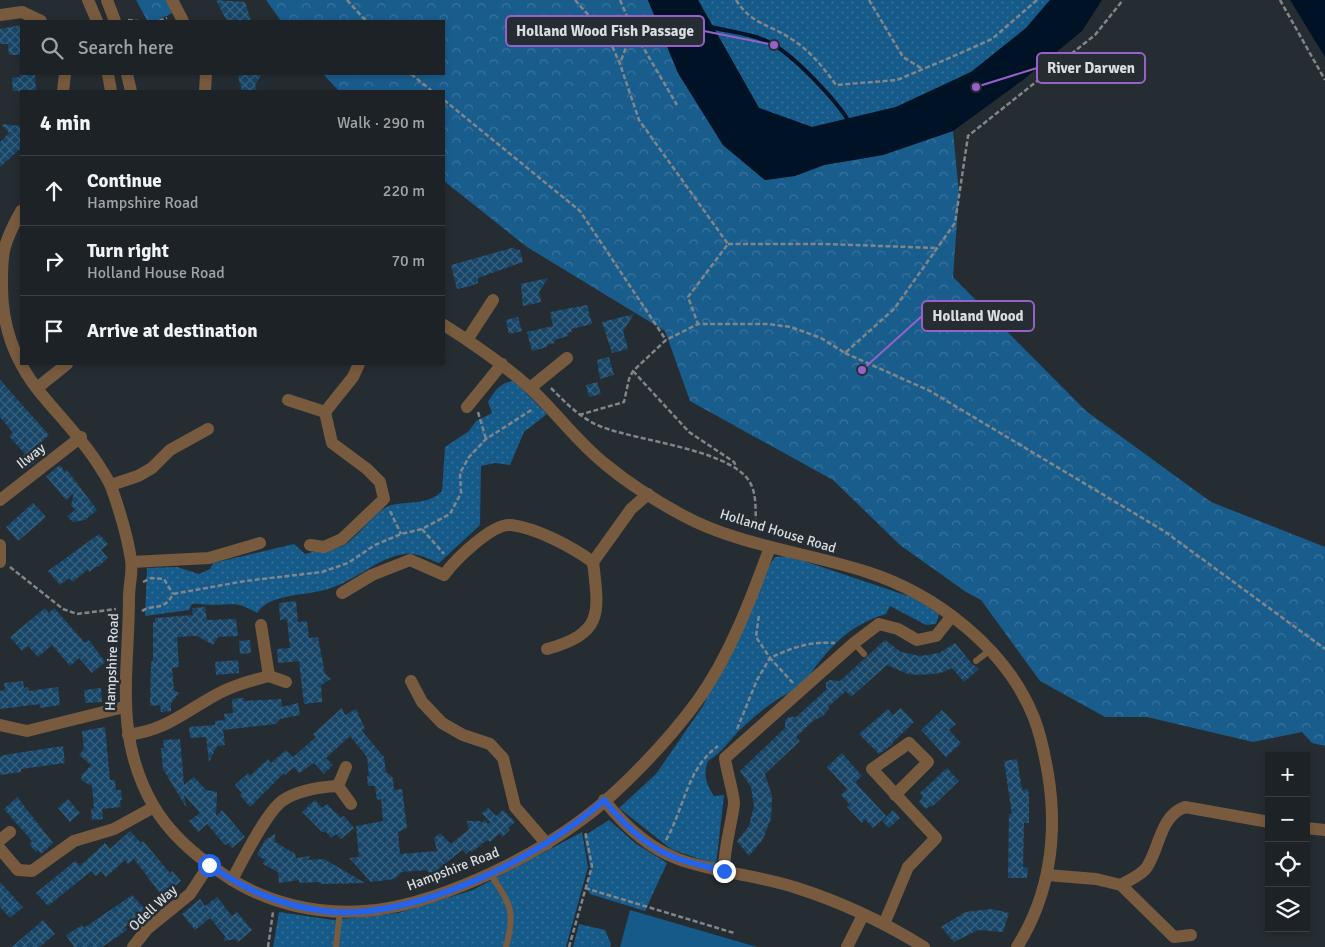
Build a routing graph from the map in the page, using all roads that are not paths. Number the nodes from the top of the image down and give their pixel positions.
1 (88, 0) edge
2 (107, 0) edge
3 (172, 0) edge
4 (0, 15) edge
5 (38, 20) edge
6 (97, 20) edge
7 (115, 20) edge
8 (182, 20) edge
9 (65, 75) edge
10 (108, 75) edge
11 (127, 75) edge
12 (206, 75) edge
13 (64, 90) edge
14 (111, 90) edge
15 (131, 90) edge
16 (205, 90) edge
17 (20, 213) edge
18 (493, 300) dead end
19 (445, 326) edge
20 (3, 338) edge
21 (467, 340) junction
22 (567, 358) dead end
23 (20, 364) edge
24 (502, 364) junction
25 (21, 365) edge
26 (66, 365) edge
27 (359, 365) edge
28 (37, 388) junction
29 (530, 388) junction
30 (288, 400) dead end
31 (471, 403) road end
32 (325, 412) junction
33 (208, 429) dead end
34 (81, 437) junction
35 (111, 485) junction
36 (648, 494) junction
37 (0, 500) edge
38 (260, 543) dead end
39 (310, 544) dead end
40 (0, 545) edge
41 (770, 547) junction
42 (1, 561) edge
43 (132, 562) junction
44 (593, 562) junction
45 (342, 593) dead end
46 (952, 616) junction
47 (261, 625) dead end
48 (854, 643) junction
49 (547, 649) dead end
50 (989, 651) junction
51 (864, 654) dead end
52 (976, 661) dead end
53 (269, 676) junction
54 (411, 681) dead end
55 (286, 682) dead end
56 (124, 707) junction
57 (0, 725) edge
58 (128, 735) junction
59 (346, 768) dead end
60 (338, 786) junction
61 (895, 795) dead end
62 (604, 800) junction
63 (351, 804) dead end
64 (154, 807) junction
65 (1265, 821) edge
66 (1310, 828) edge
67 (1325, 830) edge
68 (547, 844) junction
69 (0, 849) edge
70 (209, 865) junction
71 (724, 871) junction
72 (490, 873) junction
73 (1047, 875) junction
74 (232, 880) junction
75 (1121, 885) junction
76 (340, 911) junction
77 (863, 915) junction
78 (884, 924) junction
79 (1191, 935) dead end
80 (133, 947) edge
81 (336, 947) edge
82 (506, 947) edge
83 (846, 947) edge
84 (924, 947) edge
85 (1018, 947) edge

1 - 6 street
2 - 7 street
3 - 8 street
4 - 5 street
9 - 13 street
10 - 14 street
11 - 15 street
12 - 16 street
17 - 20 street, Hampshire Road
18 - 21 street
19 - 21 street, Holland House Road
20 - 23 street, Hampshire Road
21 - 24 street, Holland House Road
22 - 29 street
24 - 29 street, Holland House Road
24 - 31 street
25 - 28 street, Hampshire Road
26 - 28 street
27 - 32 street
28 - 34 street, Hampshire Road
29 - 36 street, Holland House Road
30 - 32 street
32 - 39 street
33 - 35 street
34 - 35 street, Hampshire Road
34 - 37 street, Ilway
35 - 43 street, Hampshire Road
36 - 41 street, Holland House Road
36 - 44 street
38 - 43 street
40 - 42 street
41 - 46 street, Holland House Road
41 - 62 street, Hampshire Road
43 - 56 street, Hampshire Road
44 - 45 street
44 - 49 street
46 - 48 street
46 - 50 street, Holland House Road
47 - 53 street
48 - 51 lane
48 - 71 street
50 - 52 lane
50 - 73 street, Holland House Road
53 - 55 street
53 - 58 street
54 - 68 street
56 - 57 street
56 - 58 street, Hampshire Road
58 - 64 street, Hampshire Road
59 - 60 street
60 - 63 street
60 - 74 street
61 - 78 street
62 - 68 street, Hampshire Road
62 - 71 street
64 - 69 street
64 - 70 street, Hampshire Road
65 - 75 street
66 - 67 street
68 - 72 street, Hampshire Road
70 - 74 street, Hampshire Road
70 - 80 street, Odell Way
71 - 77 street
72 - 76 street, Hampshire Road
72 - 82 lane
73 - 75 street
73 - 85 street, Holland House Road
74 - 76 street, Hampshire Road
75 - 79 street
76 - 81 lane
77 - 78 street
77 - 83 street
78 - 84 street

